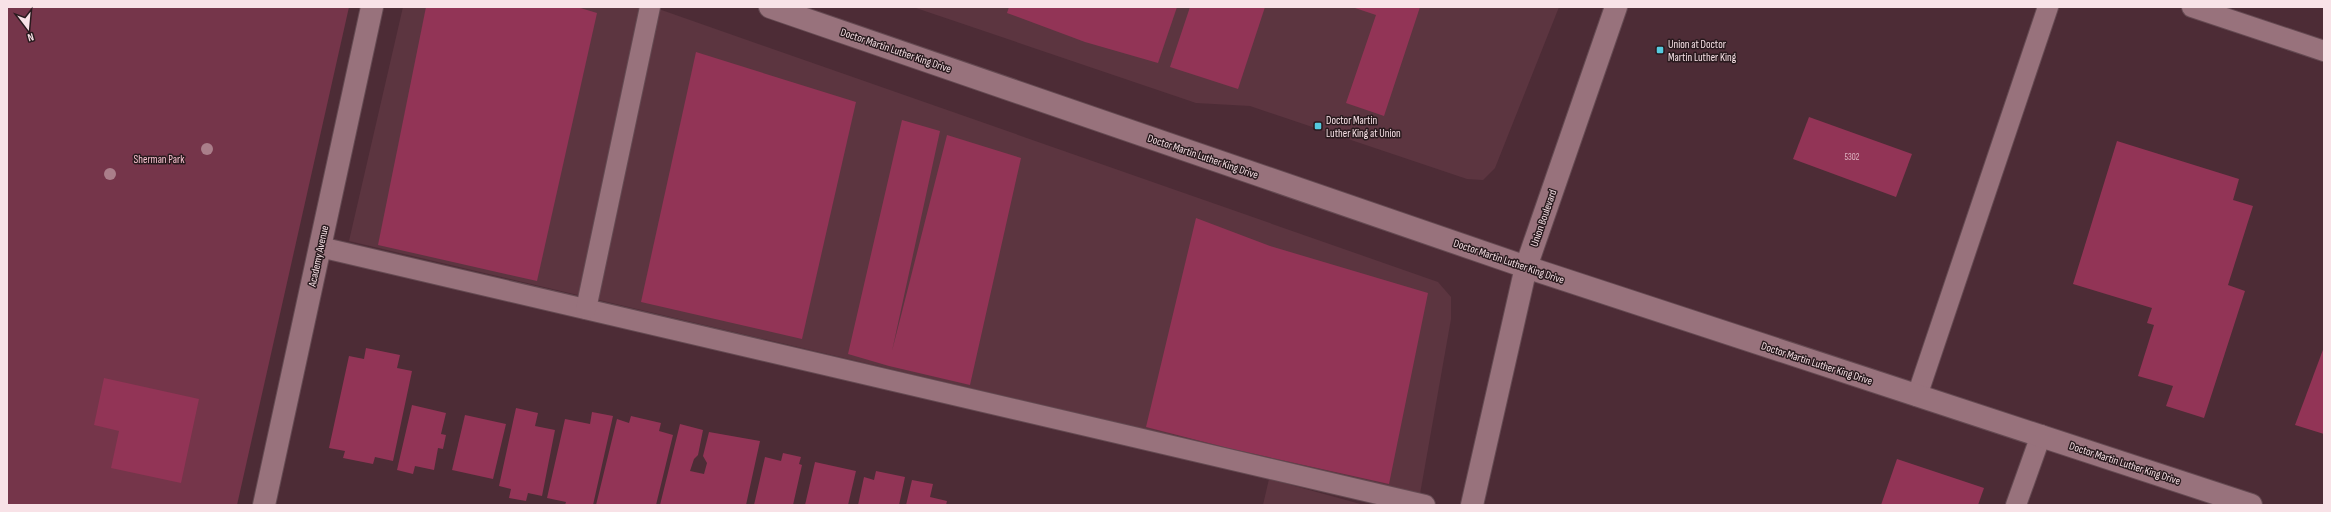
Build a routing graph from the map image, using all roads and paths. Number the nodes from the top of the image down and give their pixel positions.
1 (372, 7) edge
2 (650, 7) edge
3 (770, 7) edge
4 (1616, 7) edge
5 (2048, 7) edge
6 (2192, 7) edge
7 (2324, 51) edge
8 (320, 247) junction
9 (1526, 267) junction
10 (586, 309) junction
11 (1917, 396) junction
12 (2041, 435) junction
13 (267, 504) edge
14 (1425, 505) edge
15 (1472, 505) edge
16 (2016, 505) edge
17 (2251, 505) edge

1 - 8 main road, Academy Avenue
2 - 10 lane
3 - 9 main road, Doctor Martin Luther King Drive
4 - 9 main road, Union Boulevard
5 - 11 lane
6 - 7 lane
8 - 10 lane
8 - 13 main road, Academy Avenue
9 - 11 main road, Doctor Martin Luther King Drive
9 - 15 main road, Union Boulevard
10 - 14 lane
11 - 12 main road, Doctor Martin Luther King Drive
12 - 16 lane
12 - 17 main road, Doctor Martin Luther King Drive

